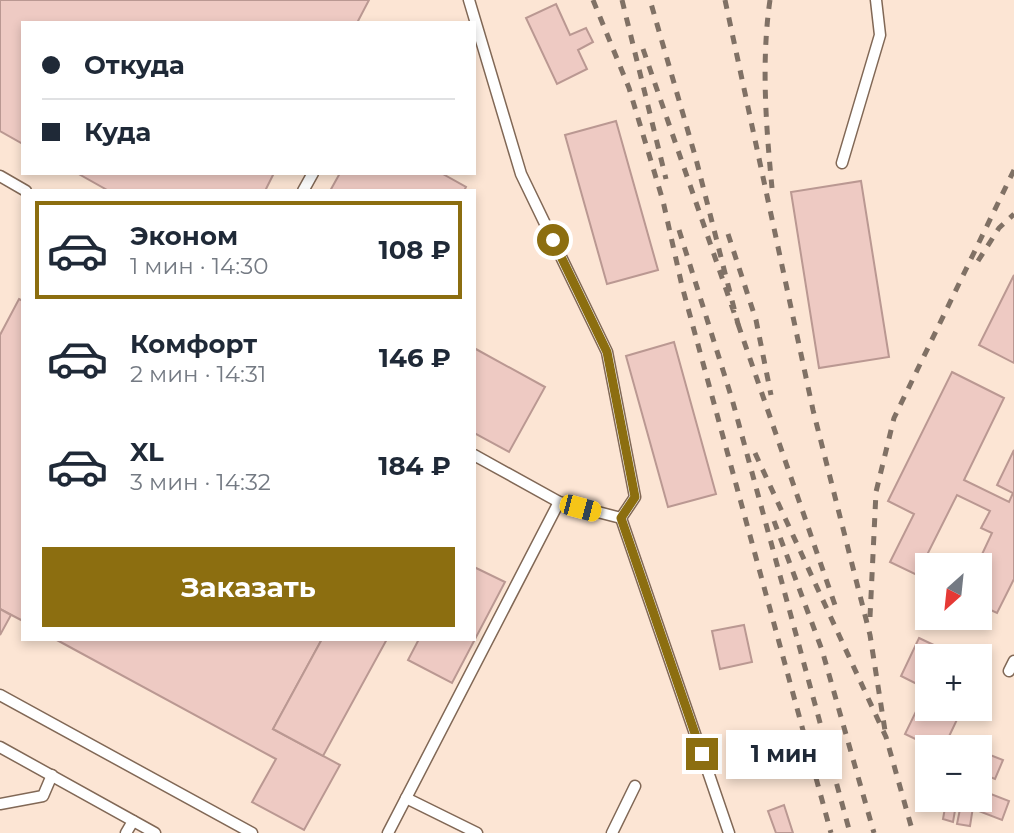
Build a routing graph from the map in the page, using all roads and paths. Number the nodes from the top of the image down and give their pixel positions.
1 (469, 0) edge
2 (876, 0) edge
3 (472, 21) edge
4 (476, 42) edge
5 (842, 163) dead end
6 (0, 176) edge
7 (23, 189) edge
8 (476, 456) edge
9 (559, 502) junction
10 (621, 518) junction
11 (0, 695) edge
12 (0, 747) edge
13 (52, 775) junction
14 (635, 786) dead end
15 (406, 798) junction
16 (0, 804) edge
17 (133, 821) junction
18 (126, 833) edge
19 (155, 833) edge
20 (252, 833) edge
21 (388, 833) edge
22 (477, 833) edge
23 (612, 833) edge
24 (729, 833) edge

1 - 3 lane
2 - 5 lane
4 - 10 lane
6 - 7 lane
8 - 9 lane
9 - 10 lane
9 - 15 lane
10 - 24 lane
11 - 20 lane
12 - 13 lane
13 - 16 lane
13 - 17 lane
14 - 23 lane
15 - 21 lane
15 - 22 lane
17 - 18 lane
17 - 19 lane

